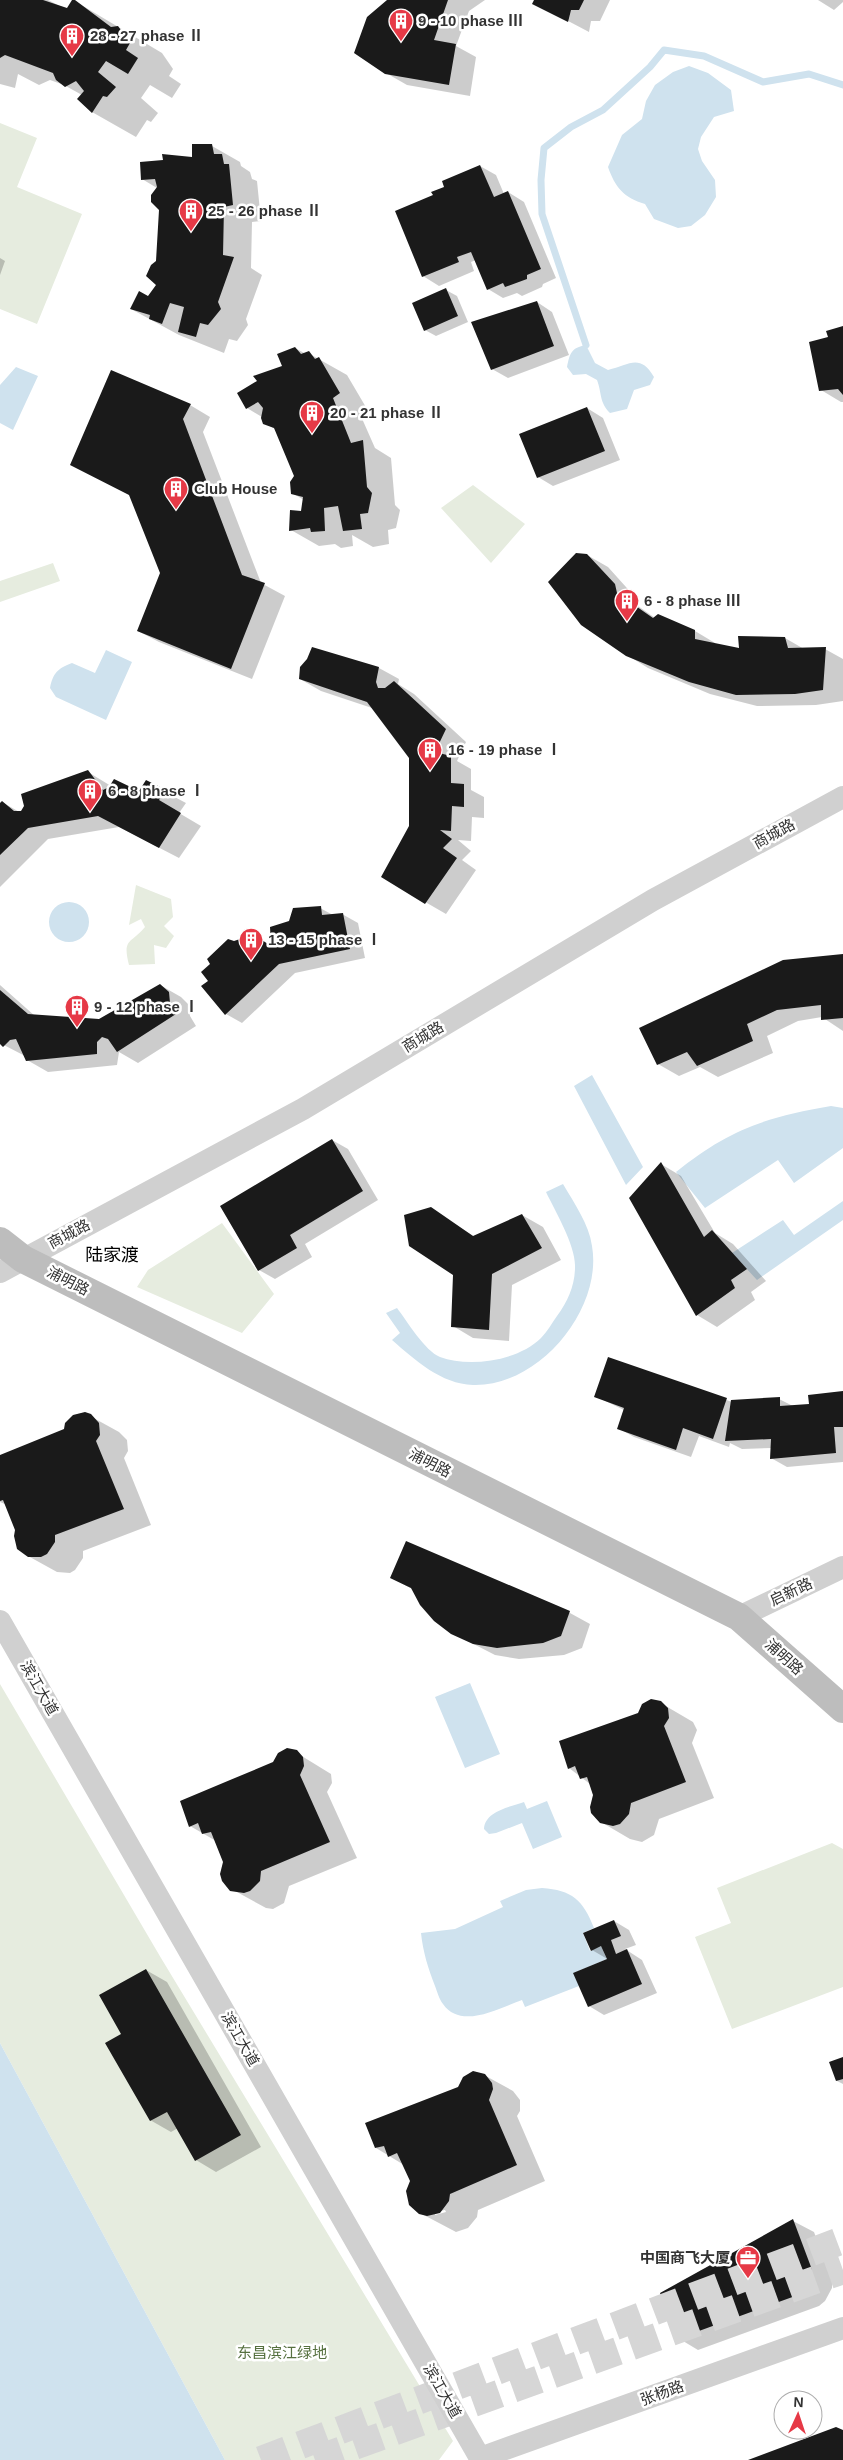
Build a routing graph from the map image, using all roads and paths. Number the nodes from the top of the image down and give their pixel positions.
1 (843, 797) edge
2 (0, 1241) edge
3 (12, 1265) edge
4 (843, 1568) edge
5 (738, 1617) junction
6 (0, 1621) edge
7 (843, 1710) edge
8 (843, 2328) edge
9 (480, 2458) joint

1 - 3 street, 商城路
2 - 3 main road, 浦明路
3 - 5 main road, 浦明路
4 - 5 street, 启新路
5 - 7 main road, 浦明路
6 - 9 street, 滨江大道
8 - 9 street, 张杨路

